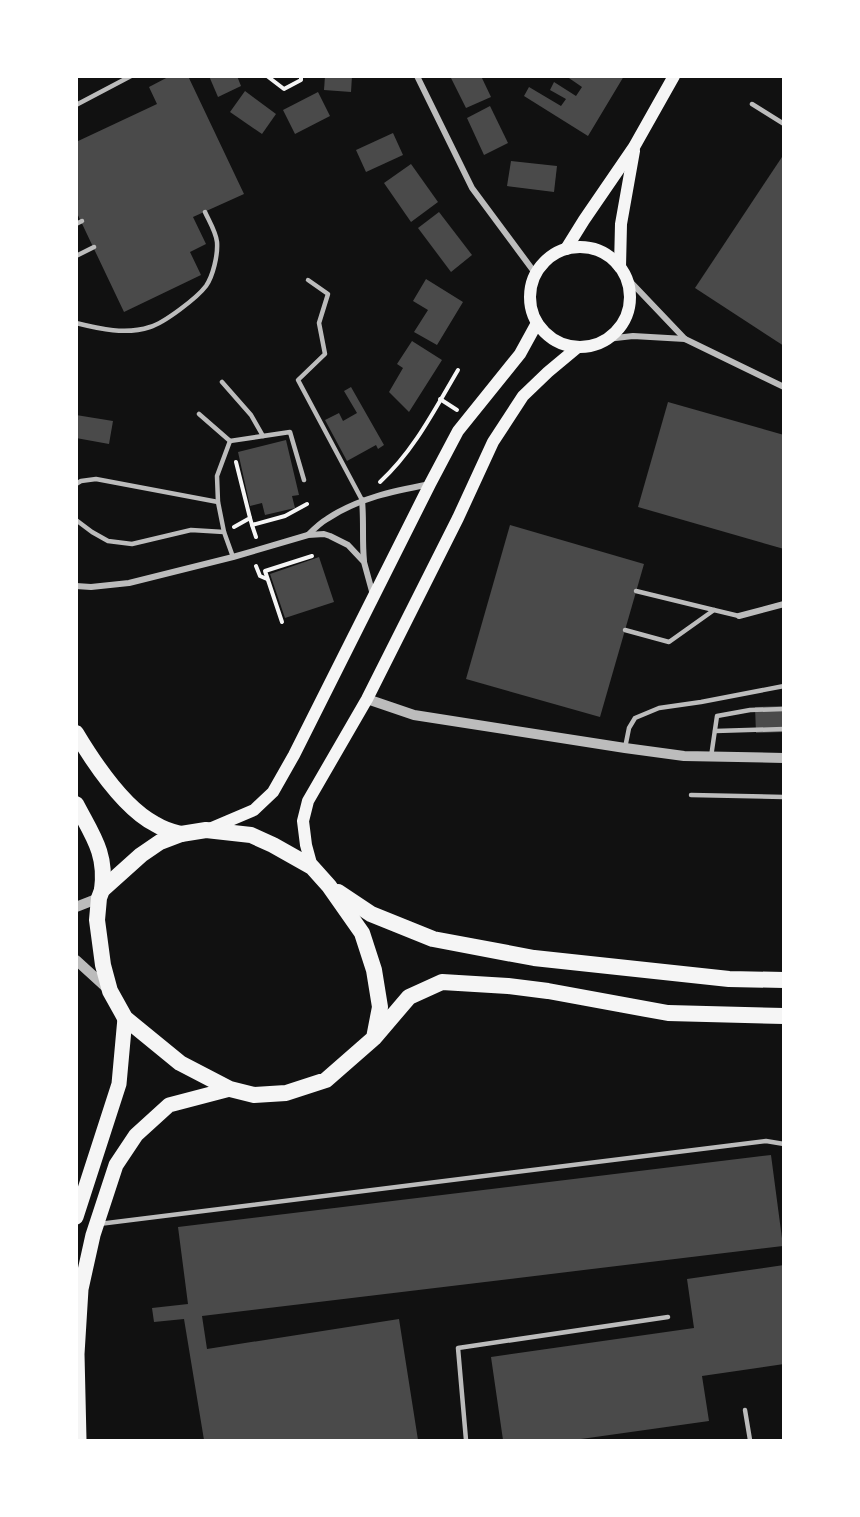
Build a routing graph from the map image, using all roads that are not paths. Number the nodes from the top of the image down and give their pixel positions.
1 (131, 76) edge
2 (417, 76) edge
3 (674, 76) edge
4 (752, 104) dead end
5 (76, 105) edge
6 (783, 124) edge
7 (634, 147) junction
8 (205, 212) dead end
9 (94, 247) dead end
10 (566, 249) junction
11 (76, 256) edge
12 (622, 272) junction
13 (535, 273) junction
14 (308, 280) dead end
15 (76, 323) edge
16 (537, 323) junction
17 (607, 339) junction
18 (685, 339) junction
19 (578, 347) junction
20 (222, 382) dead end
21 (783, 387) edge
22 (199, 414) dead end
23 (263, 436) junction
24 (230, 441) junction
25 (304, 480) dead end
26 (430, 483) junction
27 (76, 484) edge
28 (362, 500) junction
29 (218, 502) junction
30 (76, 520) edge
31 (224, 532) junction
32 (308, 534) junction
33 (233, 556) junction
34 (364, 562) junction
35 (76, 586) edge
36 (636, 591) dead end
37 (374, 596) junction
38 (783, 604) edge
39 (714, 610) junction
40 (739, 616) joint
41 (625, 630) dead end
42 (783, 686) edge
43 (367, 699) junction
44 (783, 709) edge
45 (783, 729) edge
46 (715, 731) junction
47 (76, 733) edge
48 (625, 748) junction
49 (711, 756) junction
50 (783, 758) edge
51 (691, 795) dead end
52 (783, 797) edge
53 (76, 804) edge
54 (206, 830) junction
55 (181, 834) junction
56 (312, 867) junction
57 (329, 886) junction
58 (101, 894) junction
59 (76, 907) edge
60 (76, 960) edge
61 (783, 980) edge
62 (110, 991) junction
63 (783, 1016) edge
64 (125, 1018) junction
65 (374, 1038) junction
66 (230, 1089) junction
67 (783, 1144) edge
68 (76, 1217) edge
69 (97, 1224) junction
70 (669, 1317) dead end
71 (745, 1410) dead end
72 (79, 1440) edge
73 (466, 1440) edge
74 (750, 1440) edge

1 - 5 lane
2 - 13 street
3 - 7 main road
4 - 6 lane
7 - 10 main road
7 - 12 main road
8 - 15 lane
9 - 11 lane
10 - 12 main road
10 - 13 main road
12 - 17 main road
12 - 18 street
13 - 16 main road
14 - 28 lane
16 - 19 main road
16 - 26 main road
17 - 18 street
17 - 19 main road
18 - 21 street
19 - 43 main road
20 - 23 lane
22 - 24 lane
23 - 24 lane
23 - 25 lane
24 - 29 lane
26 - 28 street
26 - 37 main road
27 - 29 lane
28 - 32 street
28 - 34 street
29 - 31 lane
30 - 31 lane
31 - 33 lane
32 - 33 street
32 - 34 street
33 - 35 street
34 - 37 street
36 - 39 lane
37 - 54 main road
38 - 40 street
39 - 40 lane
39 - 41 lane
42 - 48 lane
43 - 48 street
43 - 56 main road
44 - 46 lane
45 - 46 lane
46 - 49 lane
47 - 55 highway
48 - 49 street
49 - 50 street
51 - 52 lane
53 - 58 highway
54 - 55 highway
54 - 56 highway
55 - 58 highway
56 - 57 highway
57 - 61 highway
57 - 65 highway
58 - 59 street
58 - 62 highway
60 - 62 street
62 - 64 highway
63 - 65 highway
64 - 66 highway
64 - 68 main road
65 - 66 highway
66 - 69 main road
67 - 69 lane
69 - 72 main road
70 - 73 lane
71 - 74 lane

